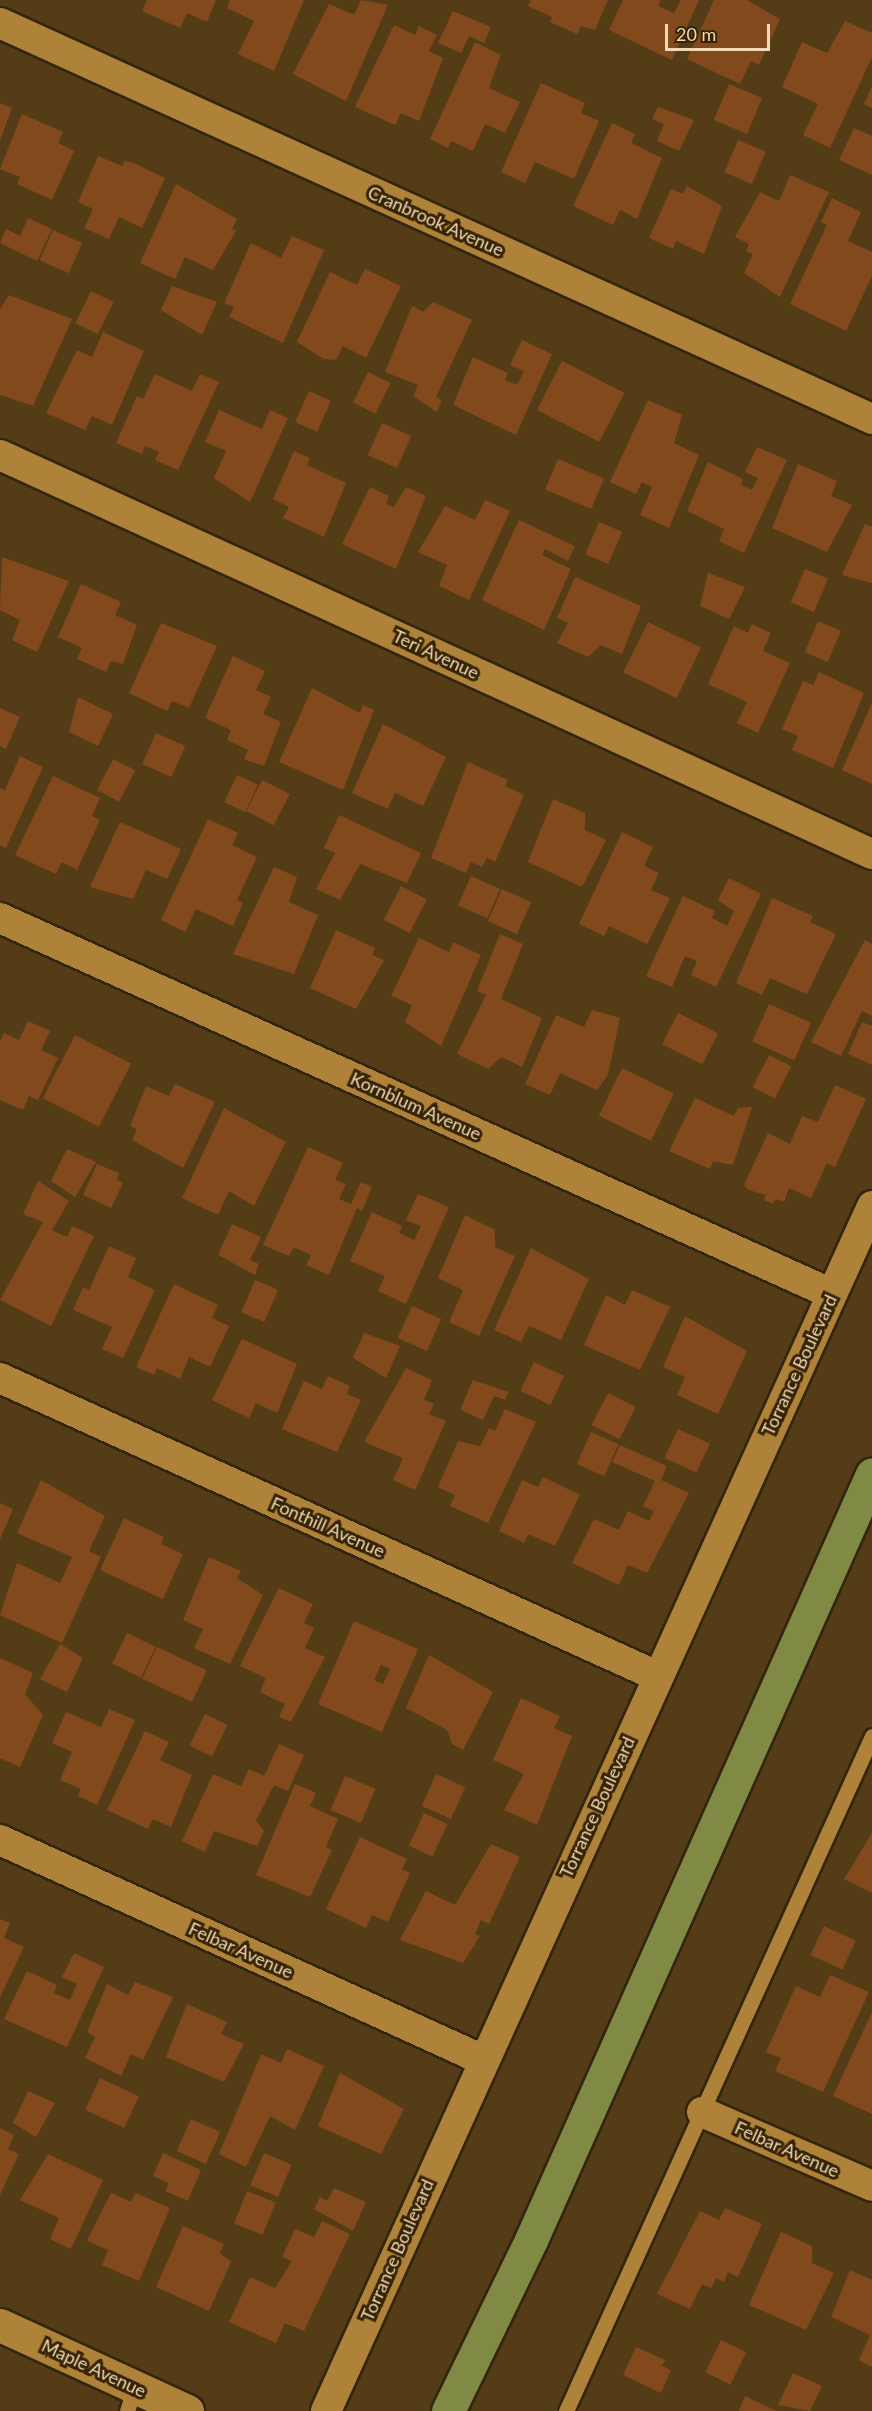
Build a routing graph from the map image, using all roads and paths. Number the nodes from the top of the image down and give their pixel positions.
1 (0, 23) edge
2 (872, 419) edge
3 (0, 454) edge
4 (872, 854) edge
5 (0, 918) edge
6 (872, 1206) edge
7 (832, 1294) junction
8 (0, 1378) edge
9 (872, 1474) edge
10 (657, 1676) junction
11 (872, 1736) edge
12 (0, 1840) edge
13 (481, 2059) junction
14 (702, 2112) junction
15 (872, 2186) edge
16 (0, 2325) edge
17 (131, 2399) edge
18 (187, 2411) edge
19 (326, 2411) edge
20 (448, 2411) edge
21 (566, 2411) edge

1 - 2 street, Cranbrook Avenue
3 - 4 street, Teri Avenue
5 - 7 street, Kornblum Avenue
6 - 7 street, Torrance Boulevard
7 - 10 street, Torrance Boulevard
8 - 10 street, Fonthill Avenue
9 - 20 main road
10 - 13 street, Torrance Boulevard
11 - 14 lane
12 - 13 street, Felbar Avenue
13 - 19 street, Torrance Boulevard
14 - 15 street, Felbar Avenue
14 - 21 lane
16 - 17 street, Maple Avenue
17 - 18 street, Maple Avenue

